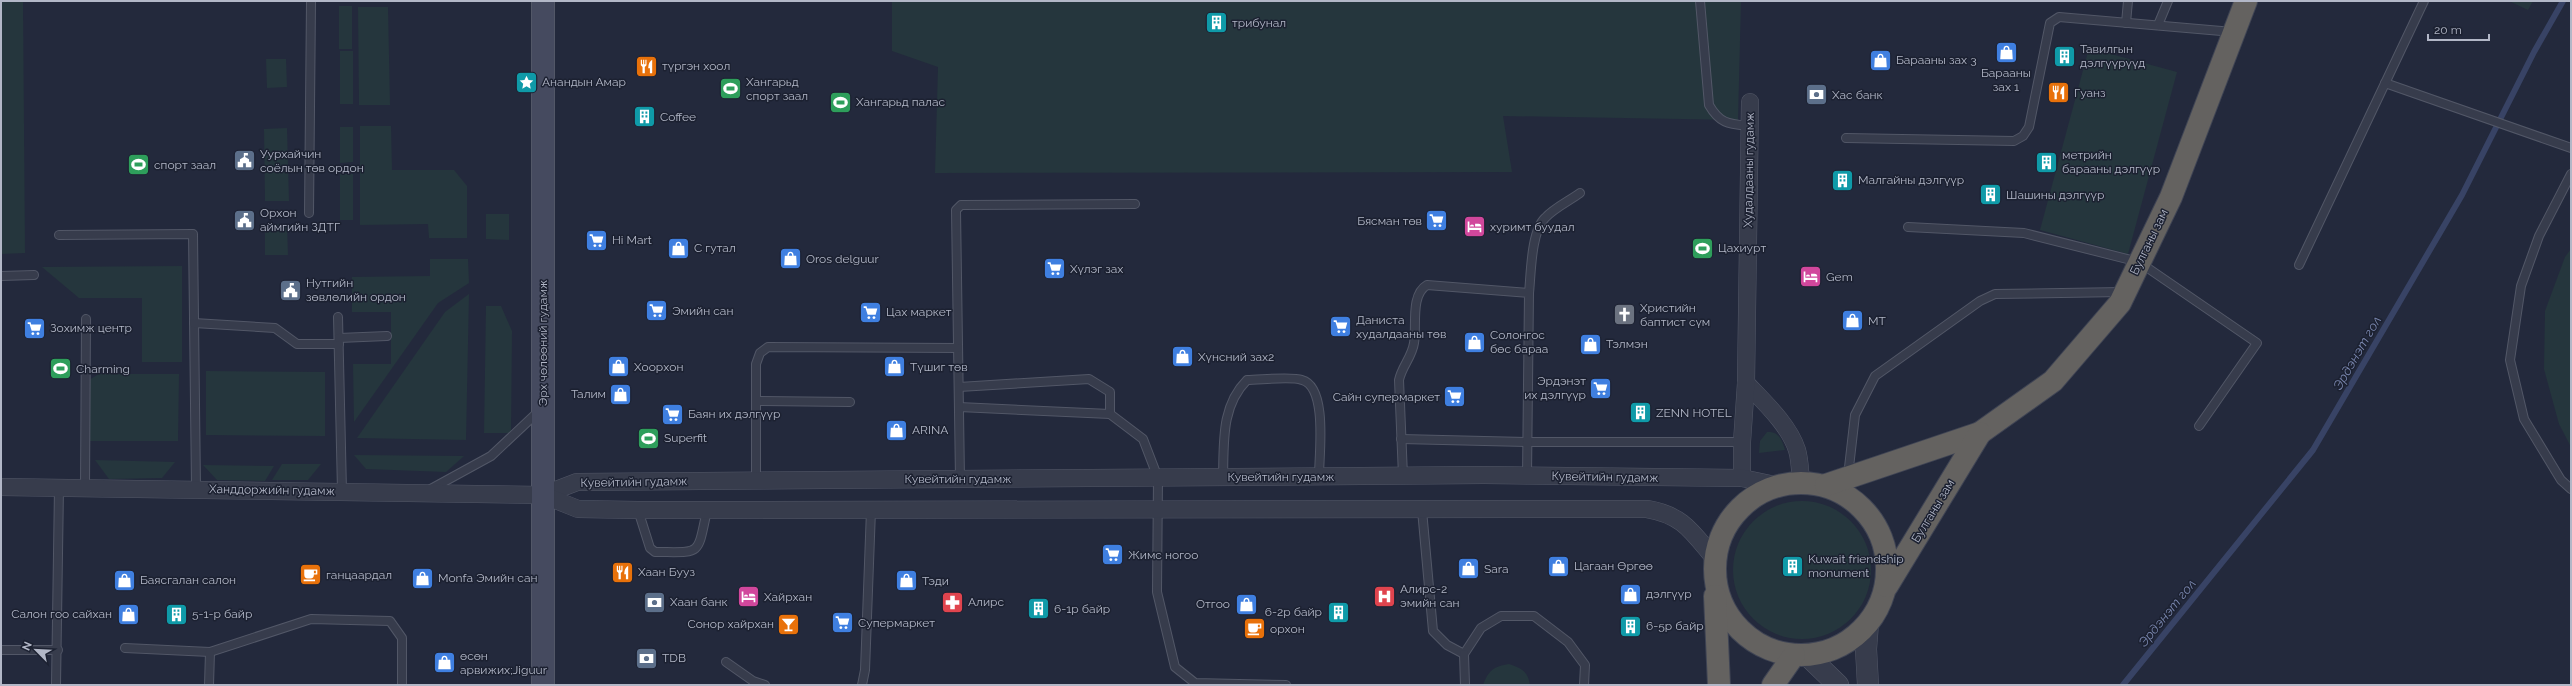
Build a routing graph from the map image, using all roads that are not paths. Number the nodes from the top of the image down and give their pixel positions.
1 (311, 1) edge
2 (543, 1) edge
3 (1700, 1) edge
4 (2128, 1) edge
5 (2168, 1) edge
6 (2246, 1) edge
7 (2424, 1) edge
8 (2126, 23) junction
9 (2158, 25) junction
10 (2234, 32) junction
11 (2385, 83) junction
12 (1750, 102) dead end
13 (1749, 126) junction
14 (1846, 138) dead end
15 (2571, 148) edge
16 (2571, 174) edge
17 (1580, 193) dead end
18 (1136, 204) dead end
19 (309, 213) dead end
20 (1908, 227) dead end
21 (59, 235) dead end
22 (2139, 262) junction
23 (2299, 265) dead end
24 (34, 275) dead end
25 (1, 276) edge
26 (2125, 292) junction
27 (1529, 293) junction
28 (338, 316) dead end
29 (86, 319) dead end
30 (194, 323) junction
31 (387, 336) dead end
32 (339, 341) junction
33 (958, 348) junction
34 (1746, 382) junction
35 (959, 387) junction
36 (757, 400) junction
37 (850, 402) dead end
38 (543, 406) junction
39 (959, 407) junction
40 (1110, 414) junction
41 (2199, 426) dead end
42 (1980, 433) junction
43 (1401, 439) junction
44 (1527, 442) junction
45 (1742, 442) junction
46 (1320, 476) junction
47 (1403, 476) junction
48 (1527, 476) junction
49 (1223, 477) junction
50 (1158, 478) junction
51 (1742, 478) junction
52 (1848, 478) junction
53 (960, 479) junction
54 (756, 481) junction
55 (1801, 482) junction
56 (1775, 485) junction
57 (1826, 485) junction
58 (1, 487) edge
59 (59, 488) junction
60 (85, 488) junction
61 (196, 488) junction
62 (2571, 489) edge
63 (342, 491) junction
64 (419, 495) junction
65 (543, 495) junction
66 (638, 510) junction
67 (707, 510) junction
68 (871, 510) junction
69 (1422, 510) junction
70 (1159, 511) junction
71 (1714, 558) junction
72 (1715, 582) junction
73 (1885, 588) junction
74 (1868, 623) junction
75 (125, 648) dead end
76 (1, 650) edge
77 (58, 650) junction
78 (210, 652) junction
79 (1464, 654) junction
80 (1801, 655) junction
81 (726, 662) dead end
82 (56, 685) edge
83 (209, 685) edge
84 (402, 685) edge
85 (543, 685) edge
86 (765, 685) edge
87 (862, 685) edge
88 (1286, 685) edge
89 (1465, 685) edge
90 (1584, 685) edge
91 (1718, 685) edge
92 (1773, 685) edge
93 (1838, 685) edge
94 (1868, 685) edge

1 - 19 lane
2 - 38 main road, Эрх чөлөөний гудамж
3 - 13 lane
4 - 8 lane
5 - 9 lane
6 - 10 highway, Булганы зам
7 - 11 lane
8 - 9 lane
8 - 14 lane
9 - 10 lane
10 - 22 highway, Булганы зам
11 - 15 lane
11 - 23 lane
12 - 13 street, Худалдааны гудамж
13 - 34 street, Худалдааны гудамж
16 - 62 lane
17 - 27 lane
18 - 33 lane
20 - 22 lane
21 - 30 lane
22 - 26 highway, Булганы зам
22 - 41 lane
24 - 25 lane
26 - 42 highway, Булганы зам
26 - 52 lane
27 - 43 lane
27 - 44 lane
28 - 32 lane
29 - 60 lane
30 - 32 lane
30 - 61 lane
31 - 32 lane
32 - 63 lane
33 - 35 lane
33 - 36 lane
34 - 45 street, Худалдааны гудамж
34 - 55 street
35 - 39 lane
35 - 40 lane
36 - 37 lane
36 - 54 lane
38 - 64 lane
38 - 65 main road, Эрх чөлөөний гудамж
39 - 40 lane
39 - 53 lane
40 - 50 lane
42 - 52 highway, Булганы зам
42 - 73 highway, Булганы зам
43 - 44 lane
43 - 47 lane
44 - 45 lane
44 - 48 lane
45 - 51 street, Худалдааны гудамж
46 - 47 street, Кувейтийн гудамж
46 - 49 street, Кувейтийн гудамж
46 - 49 lane
47 - 48 street, Кувейтийн гудамж
48 - 51 street, Кувейтийн гудамж
49 - 50 street, Кувейтийн гудамж
50 - 53 street, Кувейтийн гудамж
50 - 70 lane
51 - 56 street, Кувейтийн гудамж
52 - 57 highway, Булганы зам
53 - 54 street, Кувейтийн гудамж
54 - 65 street, Кувейтийн гудамж
55 - 56 highway
55 - 57 highway
56 - 71 highway
57 - 73 highway
58 - 59 street, Ханддоржийн гудамж
59 - 60 street, Ханддоржийн гудамж
59 - 77 lane
60 - 61 street, Ханддоржийн гудамж
61 - 63 street, Ханддоржийн гудамж
63 - 64 street, Ханддоржийн гудамж
64 - 65 street, Ханддоржийн гудамж
65 - 66 street
65 - 85 main road, Эрх чөлөөний гудамж
66 - 67 street
66 - 67 lane
67 - 68 street
68 - 70 street
68 - 87 lane
69 - 70 street
69 - 71 street
69 - 79 lane
70 - 88 lane
71 - 72 highway
72 - 80 highway
72 - 91 highway
73 - 74 highway
74 - 80 highway
74 - 94 street
75 - 78 lane
76 - 77 lane
77 - 82 lane
78 - 83 lane
78 - 84 lane
79 - 89 lane
79 - 90 lane
80 - 92 highway
80 - 93 street
81 - 86 lane

